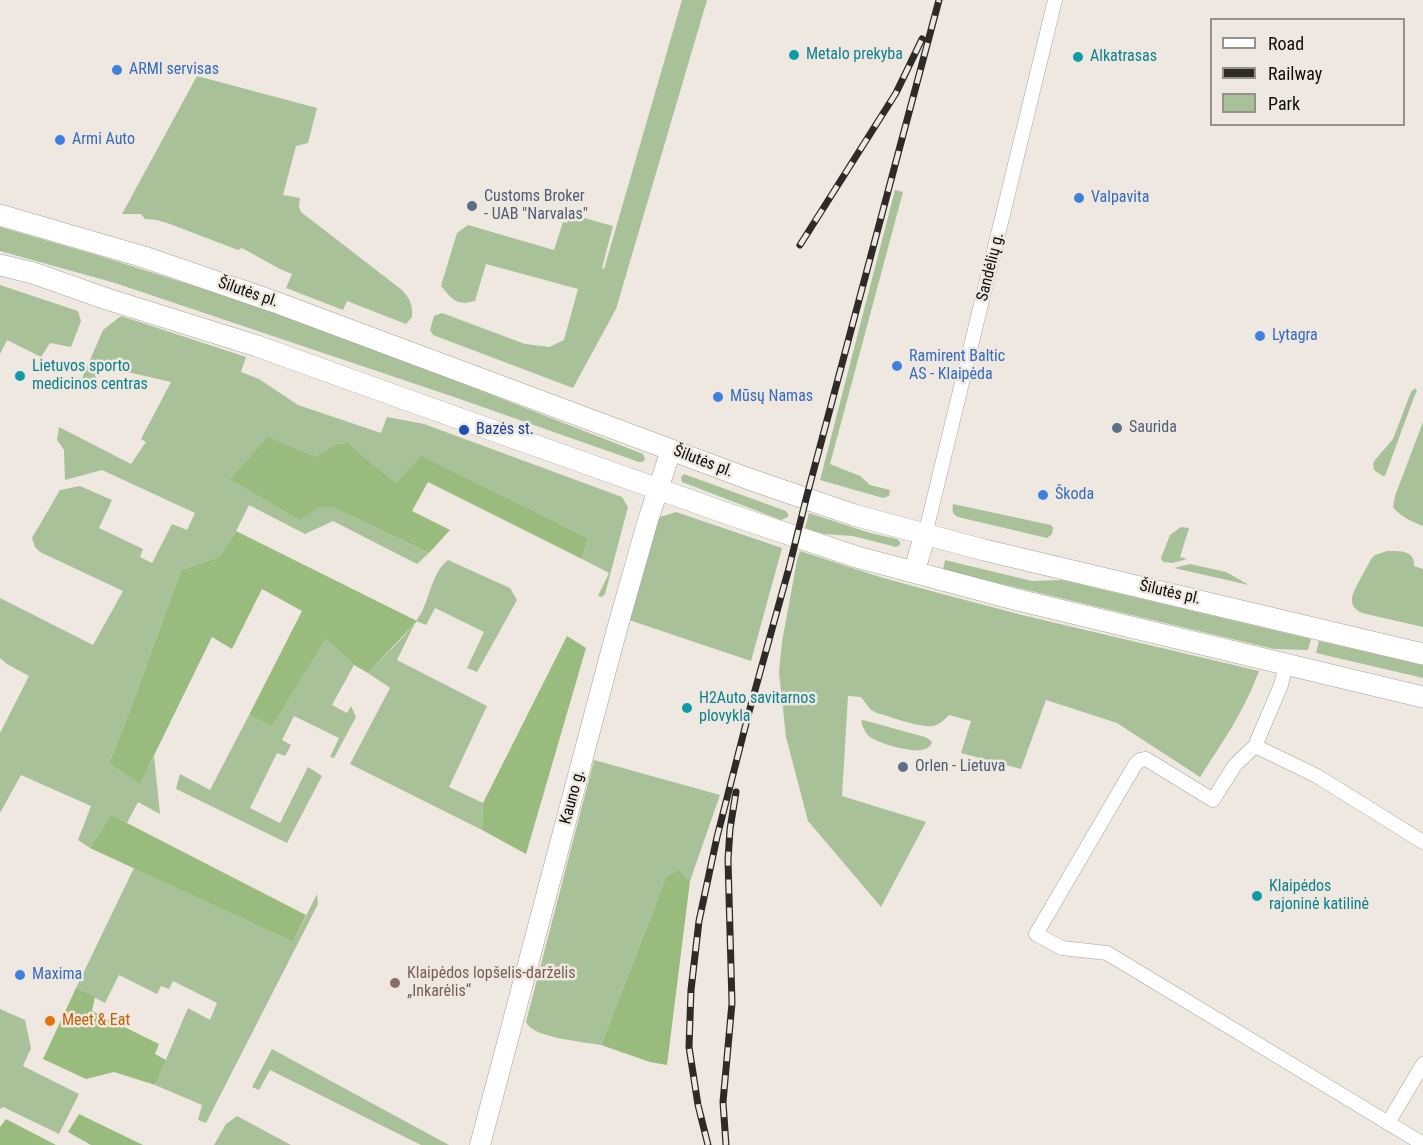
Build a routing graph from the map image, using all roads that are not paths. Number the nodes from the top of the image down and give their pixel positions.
1 (1055, 0) edge
2 (0, 215) edge
3 (0, 265) edge
4 (671, 450) junction
5 (658, 489) junction
6 (925, 535) junction
7 (914, 572) junction
8 (1423, 654) edge
9 (1286, 664) junction
10 (1423, 697) edge
11 (1255, 746) junction
12 (1423, 842) edge
13 (1423, 1064) edge
14 (1388, 1123) junction
15 (1423, 1144) edge
16 (480, 1145) edge

1 - 6 street, Sandėlių g.
2 - 4 main road, Šilutės pl.
3 - 5 main road
4 - 5 main road, Kauno g.
4 - 6 main road, Šilutės pl.
5 - 7 main road
5 - 16 main road, Kauno g.
6 - 7 main road
6 - 8 main road, Šilutės pl.
7 - 9 main road
9 - 10 main road
9 - 11 street
11 - 12 street
11 - 14 street
13 - 14 street
14 - 15 street

